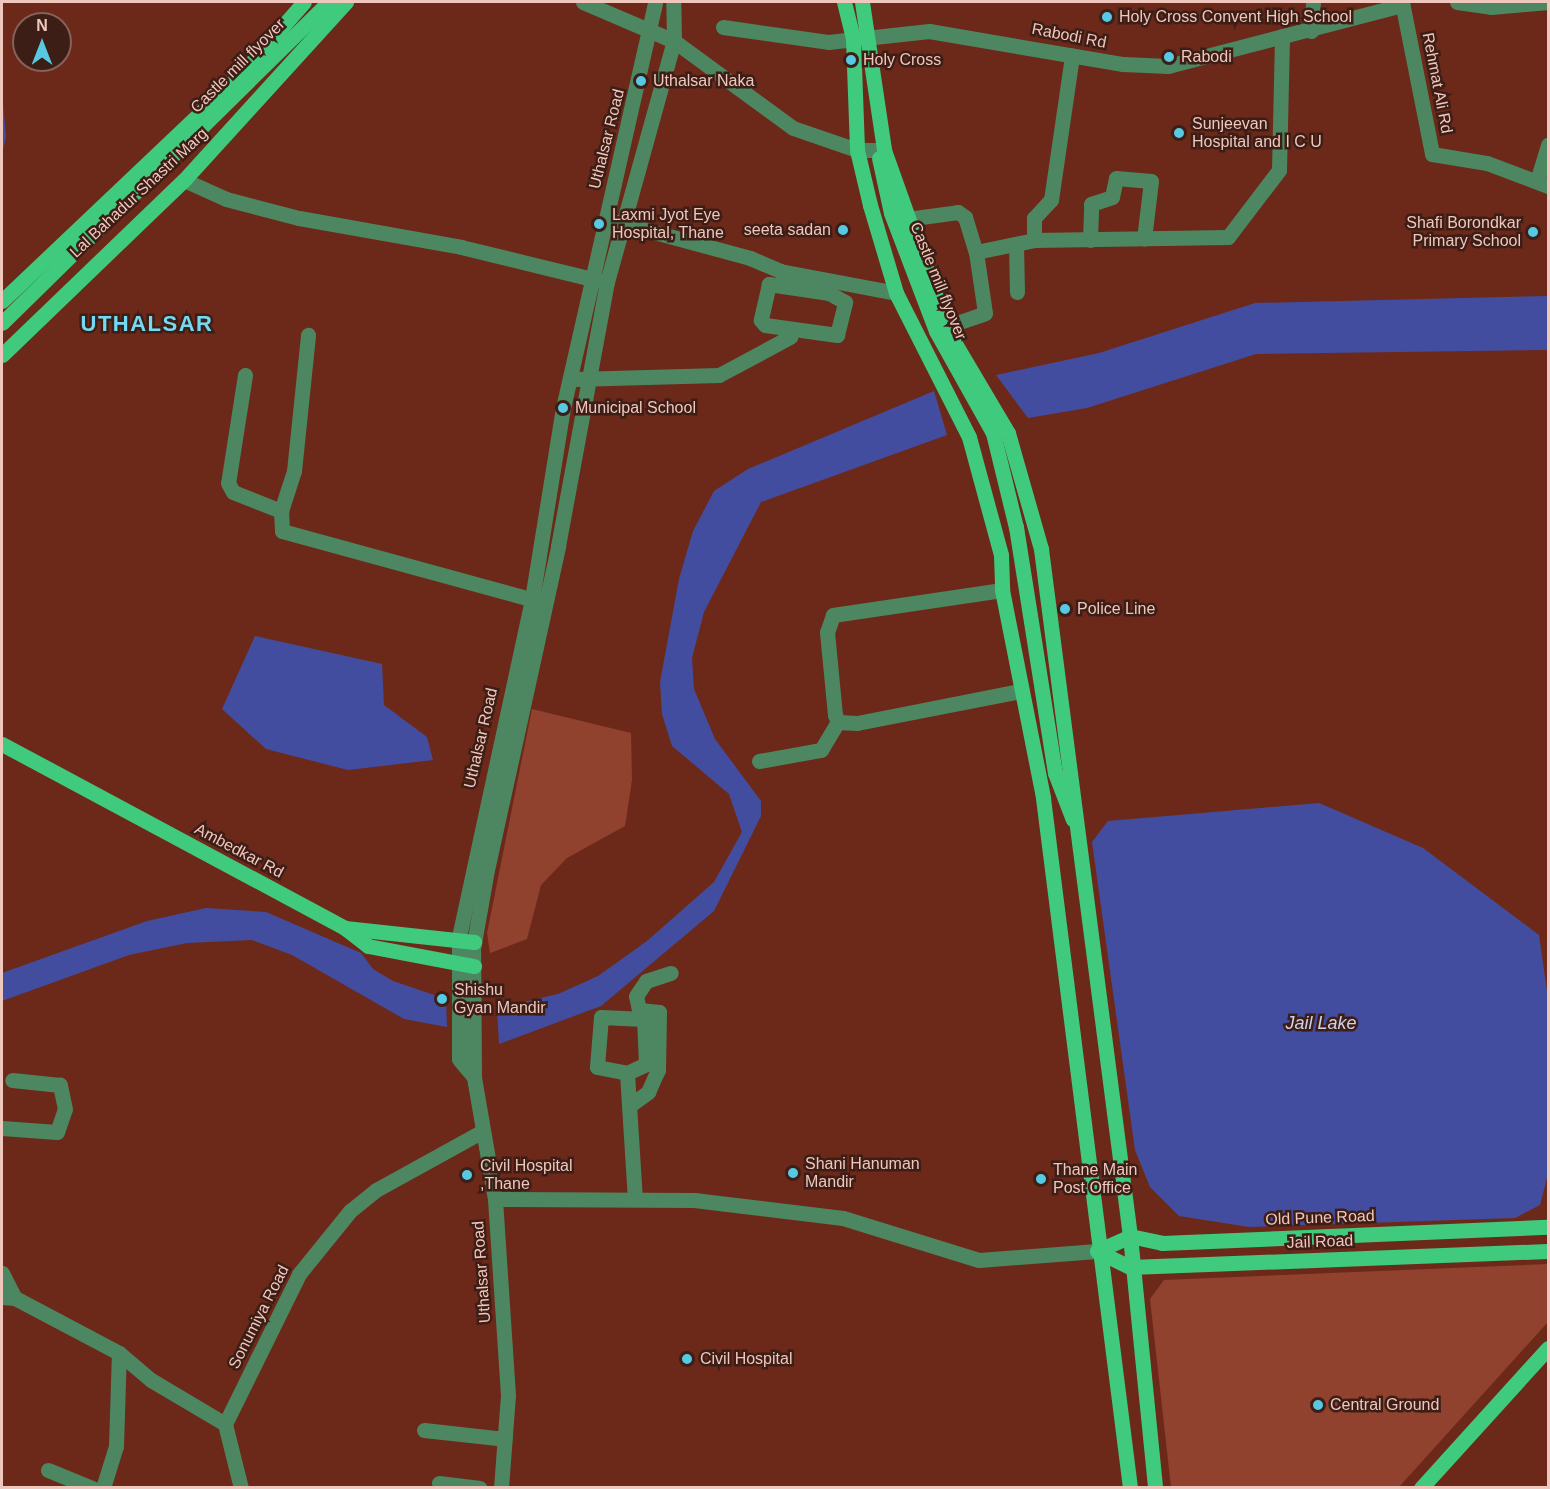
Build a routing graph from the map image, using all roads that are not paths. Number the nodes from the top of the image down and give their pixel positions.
1 (304, 2) edge
2 (329, 2) edge
3 (346, 2) edge
4 (583, 2) edge
5 (655, 2) edge
6 (673, 2) edge
7 (844, 2) edge
8 (853, 2) edge
9 (862, 2) edge
10 (1313, 2) edge
11 (1457, 2) edge
12 (1548, 2) edge
13 (1402, 3) edge
14 (723, 27) dead end
15 (1311, 31) junction
16 (647, 32) junction
17 (1282, 36) junction
18 (871, 37) junction
19 (853, 39) junction
20 (674, 41) junction
21 (1072, 56) junction
22 (1548, 145) edge
23 (857, 150) junction
24 (884, 150) junction
25 (184, 180) junction
26 (1543, 183) edge
27 (605, 219) junction
28 (907, 219) junction
29 (624, 224) junction
30 (1144, 238) junction
31 (1034, 240) junction
32 (1090, 240) junction
33 (1016, 244) junction
34 (976, 252) junction
35 (778, 278) junction
36 (590, 279) junction
37 (607, 282) junction
38 (830, 288) junction
39 (1017, 292) dead end
40 (896, 293) junction
41 (2, 301) edge
42 (2, 323) edge
43 (948, 326) junction
44 (308, 335) dead end
45 (790, 337) dead end
46 (577, 343) junction
47 (592, 346) junction
48 (2, 355) edge
49 (245, 375) dead end
50 (577, 379) junction
51 (280, 511) junction
52 (544, 527) junction
53 (561, 531) junction
54 (1002, 590) junction
55 (538, 601) junction
56 (1020, 691) junction
57 (838, 722) junction
58 (509, 730) junction
59 (2, 744) edge
60 (759, 761) dead end
61 (1084, 867) junction
62 (345, 928) junction
63 (459, 940) junction
64 (474, 942) junction
65 (466, 965) junction
66 (671, 973) dead end
67 (627, 1073) junction
68 (12, 1080) dead end
69 (629, 1106) junction
70 (2, 1128) edge
71 (480, 1132) junction
72 (495, 1198) junction
73 (635, 1199) junction
74 (1548, 1227) edge
75 (1130, 1236) junction
76 (1098, 1251) junction
77 (1548, 1251) edge
78 (1130, 1267) junction
79 (2, 1273) edge
80 (8, 1297) edge
81 (1548, 1348) edge
82 (119, 1353) junction
83 (225, 1424) junction
84 (424, 1430) dead end
85 (505, 1439) junction
86 (48, 1470) dead end
87 (439, 1484) dead end
88 (92, 1488) edge
89 (103, 1488) edge
90 (241, 1488) edge
91 (480, 1488) edge
92 (501, 1488) edge
93 (1130, 1488) edge
94 (1155, 1488) edge
95 (1421, 1488) edge

1 - 41 main road, Lal Bahadur Shastri Marg
2 - 42 main road, Castle mill flyover
3 - 25 main road, Lal Bahadur Shastri Marg
4 - 16 street
5 - 16 street, Uthalsar Road
6 - 20 street
7 - 19 main road
8 - 61 main road, Castle mill flyover
9 - 18 main road
10 - 15 street
11 - 12 street
13 - 15 street, Rabodi Rd
13 - 26 street, Rehmat Ali Rd
14 - 19 street, Rabodi Rd
15 - 17 street, Rabodi Rd
16 - 20 street
16 - 27 street, Uthalsar Road
17 - 21 street, Rabodi Rd
17 - 30 street
18 - 19 street, Rabodi Rd
18 - 21 street, Rabodi Rd
18 - 24 main road
19 - 23 main road
20 - 23 street
20 - 29 street
21 - 31 street
22 - 26 street
23 - 24 street
23 - 40 main road
24 - 28 main road
25 - 36 street
25 - 48 main road, Lal Bahadur Shastri Marg
27 - 29 street
27 - 36 street, Uthalsar Road
28 - 34 street
28 - 43 main road
29 - 35 street
29 - 37 street
30 - 32 street
30 - 32 street
31 - 32 street
31 - 33 street
33 - 34 street
33 - 39 street
34 - 43 street
35 - 38 street
35 - 38 street
36 - 37 street
36 - 46 street, Uthalsar Road
37 - 47 street
38 - 40 street
40 - 54 main road
43 - 61 main road
44 - 51 street
45 - 50 street
46 - 47 street
46 - 50 street, Uthalsar Road
47 - 50 street
49 - 51 street
50 - 52 street, Uthalsar Road
50 - 53 street
51 - 55 street
52 - 53 street
52 - 55 street, Uthalsar Road
53 - 55 street
54 - 56 main road
54 - 57 street
55 - 58 street, Uthalsar Road
56 - 57 street
56 - 76 main road
57 - 60 street
58 - 63 street, Uthalsar Road
58 - 64 street
59 - 62 main road, Ambedkar Rd
61 - 75 main road
62 - 63 main road, Ambedkar Rd
62 - 65 main road
63 - 64 main road, Ambedkar Rd
63 - 65 street, Uthalsar Road
64 - 65 street
65 - 71 street, Uthalsar Road
66 - 69 street
67 - 67 street
67 - 69 street
68 - 70 street
69 - 73 street
71 - 72 street, Uthalsar Road
71 - 83 street, Sonumiya Road
72 - 73 street
72 - 85 street, Uthalsar Road
73 - 76 street
74 - 75 main road, Old Pune Road
75 - 76 main road
75 - 78 main road
76 - 78 main road, Jail Road
76 - 93 main road
77 - 78 main road, Jail Road
78 - 94 main road
79 - 80 street
80 - 82 street
81 - 95 main road
82 - 83 street
82 - 89 street
83 - 90 street
84 - 85 street
85 - 92 street, Uthalsar Road
86 - 88 street
87 - 91 street

